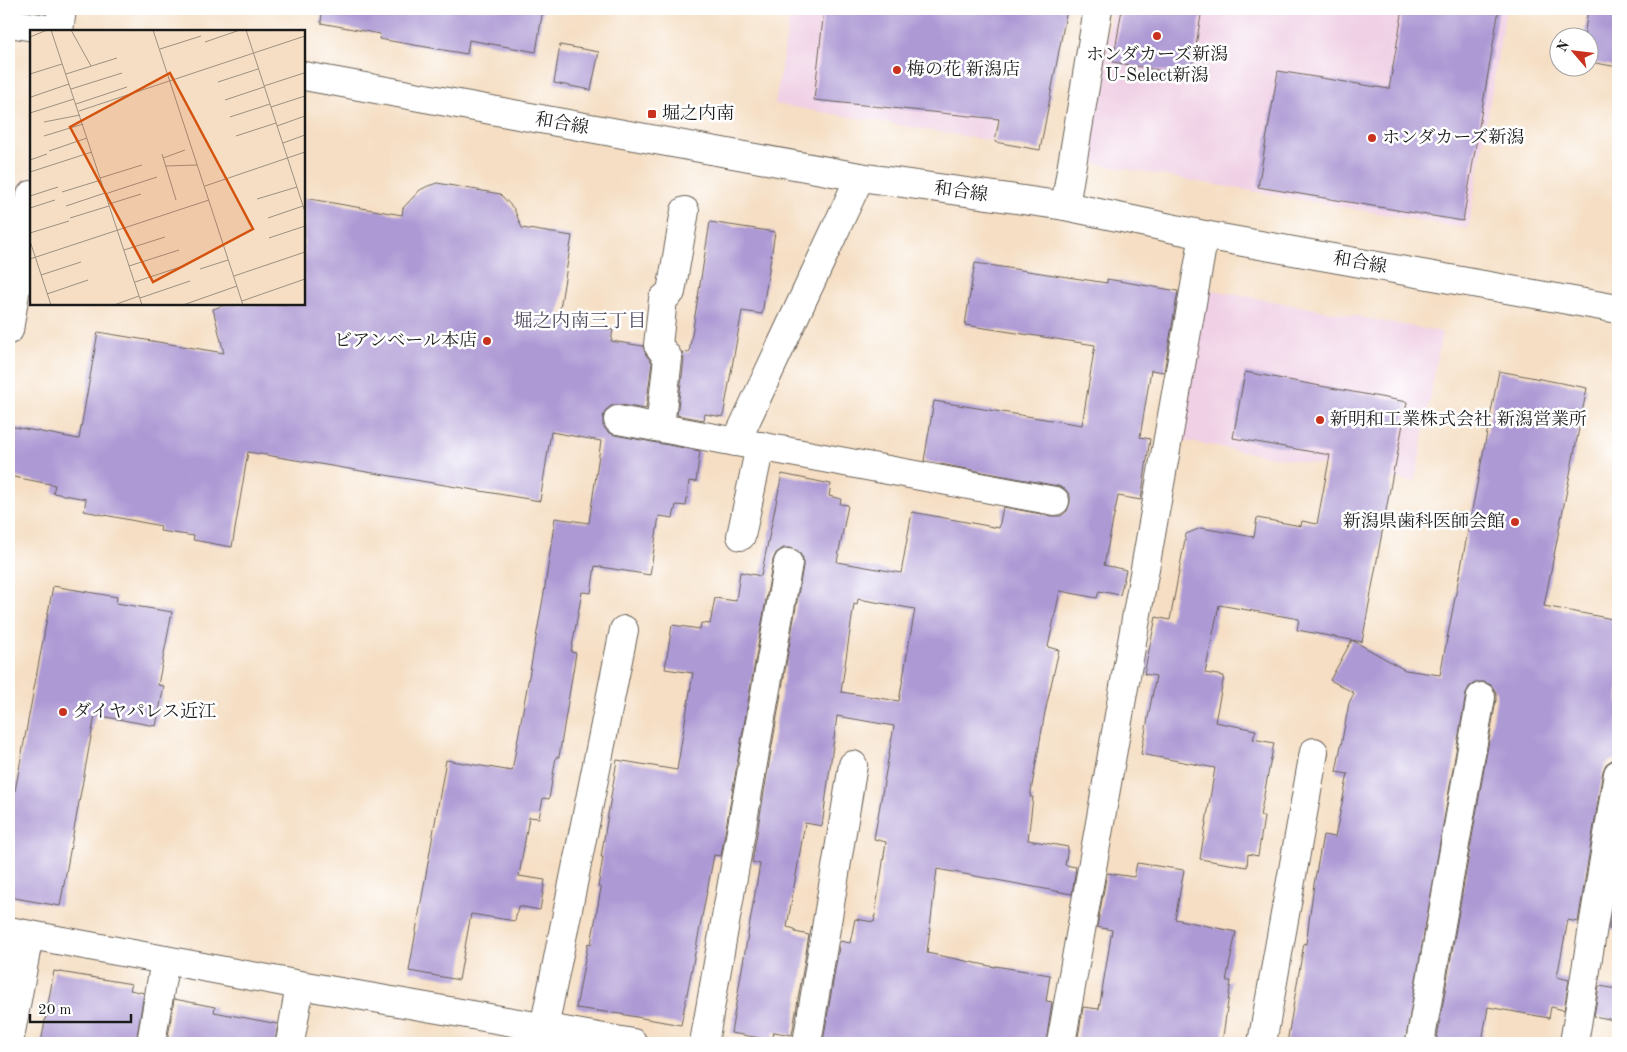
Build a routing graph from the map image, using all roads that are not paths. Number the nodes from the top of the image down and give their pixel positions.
1 (62, 9) edge
2 (1098, 9) edge
3 (9, 23) edge
4 (53, 30) edge
5 (59, 30) edge
6 (305, 76) edge
7 (860, 177) junction
8 (30, 201) edge
9 (1065, 206) junction
10 (685, 211) dead end
11 (1204, 235) junction
12 (1618, 309) edge
13 (9, 330) edge
14 (618, 420) dead end
15 (660, 427) junction
16 (748, 444) junction
17 (1055, 501) dead end
18 (741, 536) dead end
19 (788, 563) dead end
20 (624, 630) dead end
21 (1481, 696) dead end
22 (1314, 752) dead end
23 (853, 765) dead end
24 (1618, 774) edge
25 (19, 933) edge
26 (165, 960) junction
27 (300, 985) junction
28 (557, 1034) edge
29 (9, 1043) edge
30 (151, 1043) edge
31 (290, 1043) edge
32 (633, 1043) edge
33 (704, 1043) edge
34 (807, 1043) edge
35 (1062, 1043) edge
36 (1262, 1043) edge
37 (1420, 1043) edge
38 (1574, 1043) edge

1 - 5 street
2 - 9 street
3 - 4 street
6 - 7 street, 和合線
7 - 9 street, 和合線
7 - 16 street
8 - 13 street
9 - 11 street, 和合線
10 - 15 street
11 - 12 street, 和合線
11 - 35 street
14 - 15 street
15 - 16 street
16 - 17 street
16 - 18 street
19 - 33 street
20 - 28 street
21 - 37 street
22 - 36 street
23 - 34 street
24 - 38 street
25 - 26 street
25 - 29 street
26 - 27 street
26 - 30 street
27 - 28 street
27 - 31 street
28 - 32 street

